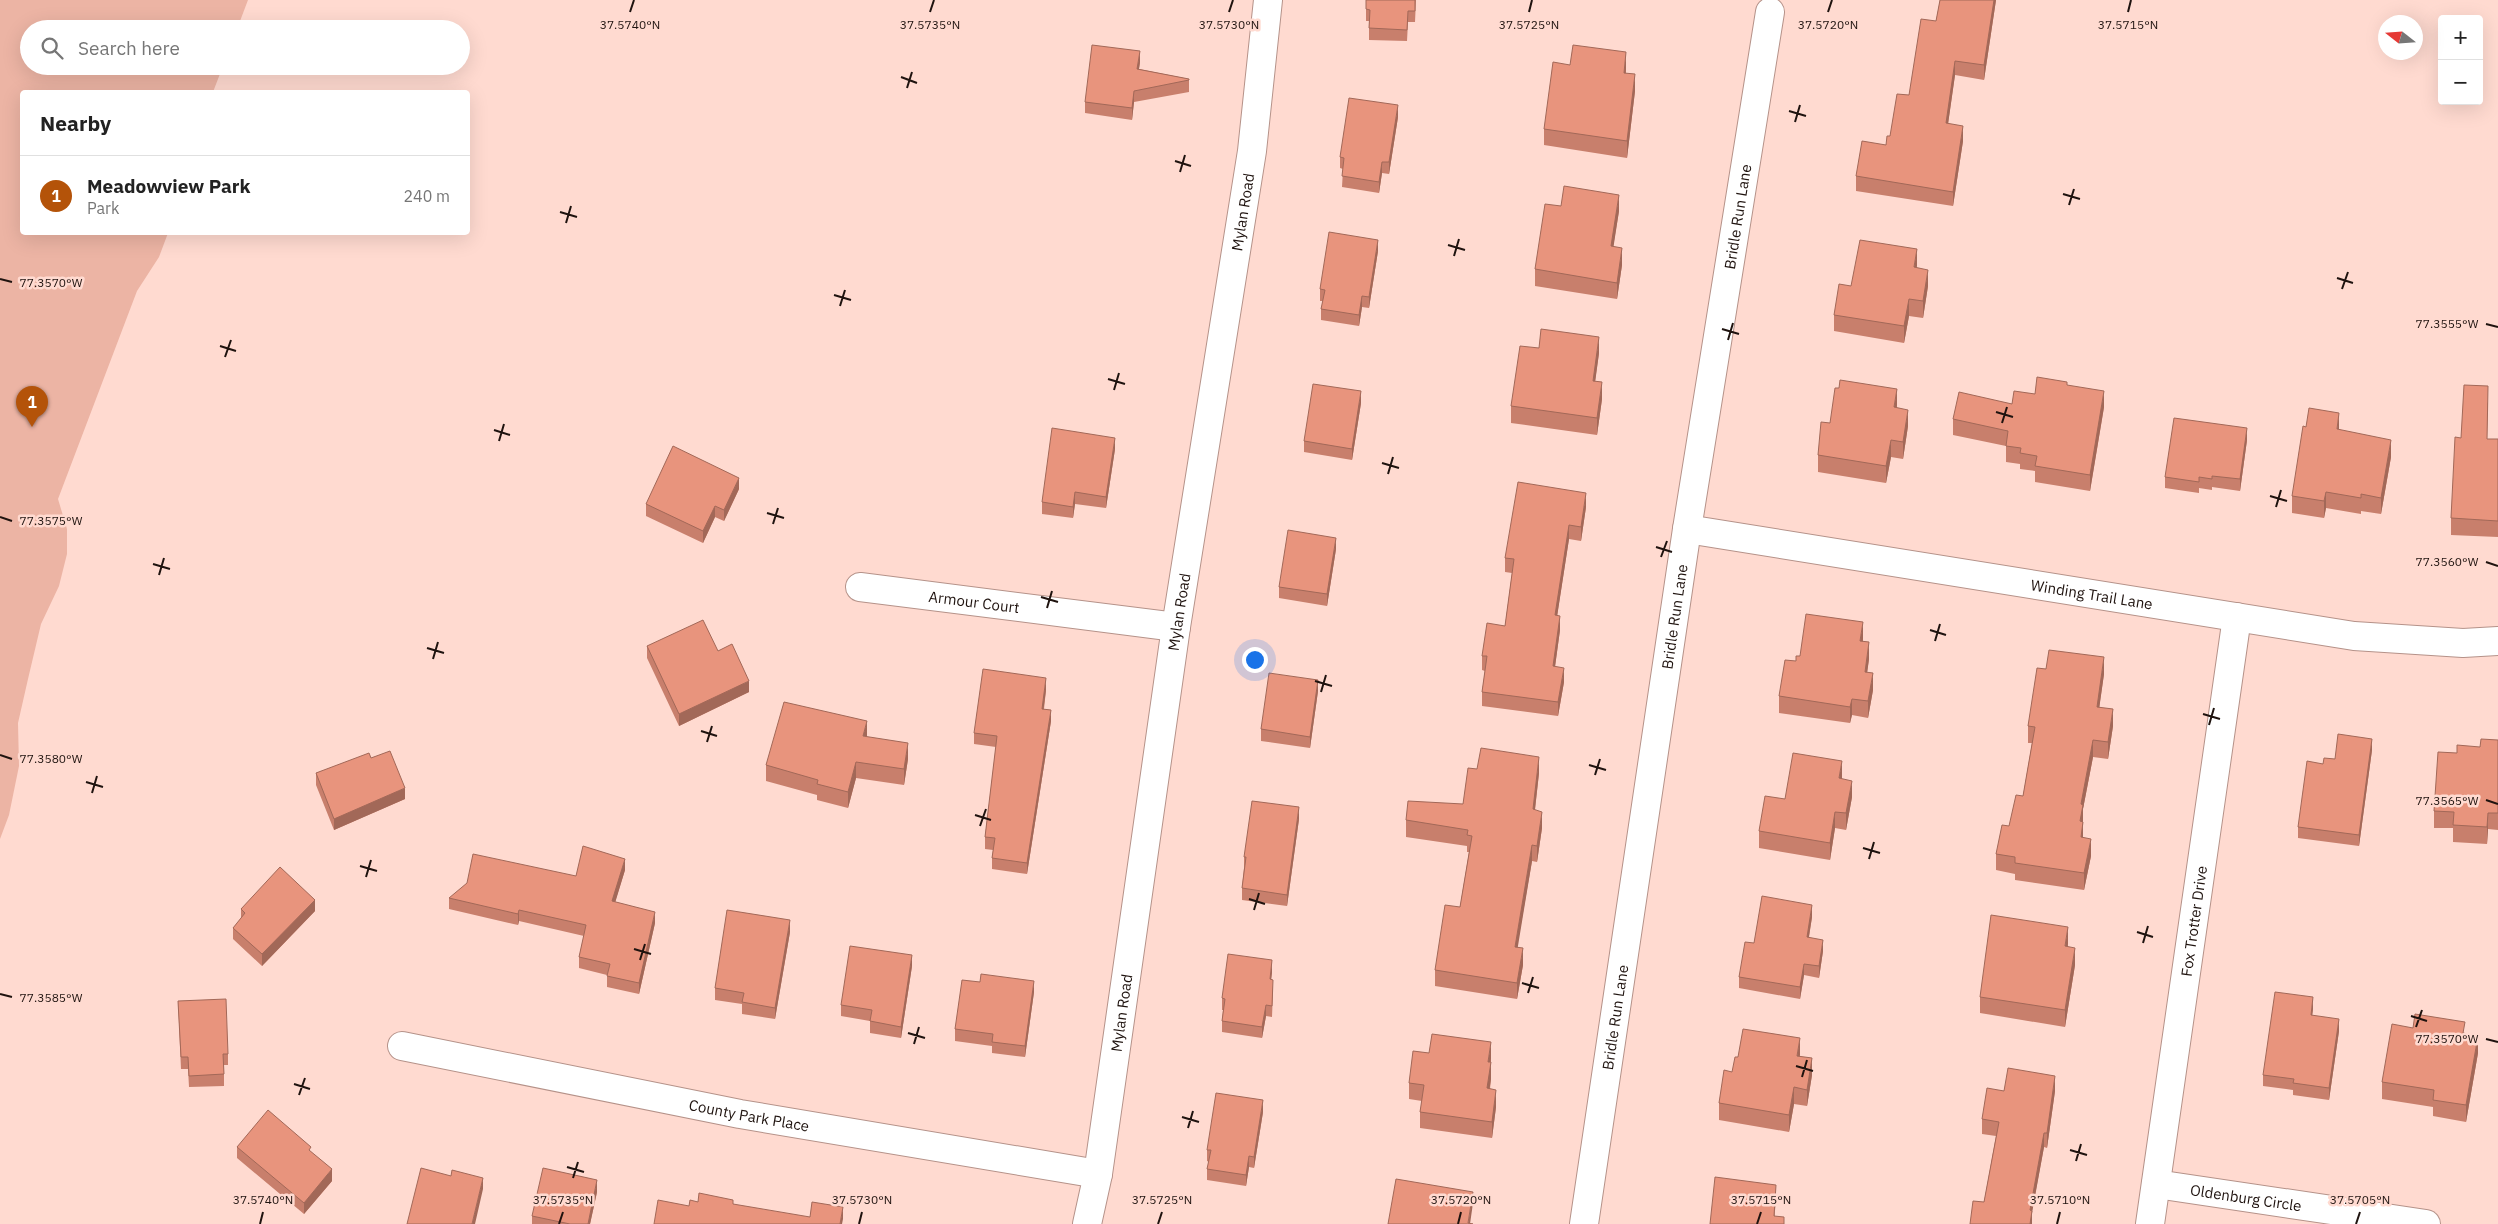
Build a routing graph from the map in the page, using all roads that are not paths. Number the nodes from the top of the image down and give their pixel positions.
1 (1268, 0) edge
2 (1770, 12) dead end
3 (1687, 529) junction
4 (860, 587) dead end
5 (2237, 617) junction
6 (1176, 628) junction
7 (2498, 641) edge
8 (402, 1046) dead end
9 (1098, 1174) junction
10 (2156, 1184) junction
11 (1087, 1224) edge
12 (1584, 1224) edge
13 (2150, 1224) edge
14 (2426, 1224) edge

1 - 6 street, Mylan Road
2 - 3 street, Bridle Run Lane
3 - 5 street, Winding Trail Lane
3 - 12 street, Bridle Run Lane
4 - 6 street, Armour Court
5 - 7 street, Winding Trail Lane
5 - 10 street, Fox Trotter Drive
6 - 9 street, Mylan Road
8 - 9 street, County Park Place
9 - 11 street, Mylan Road
10 - 13 street, Fox Trotter Drive
10 - 14 street, Oldenburg Circle

